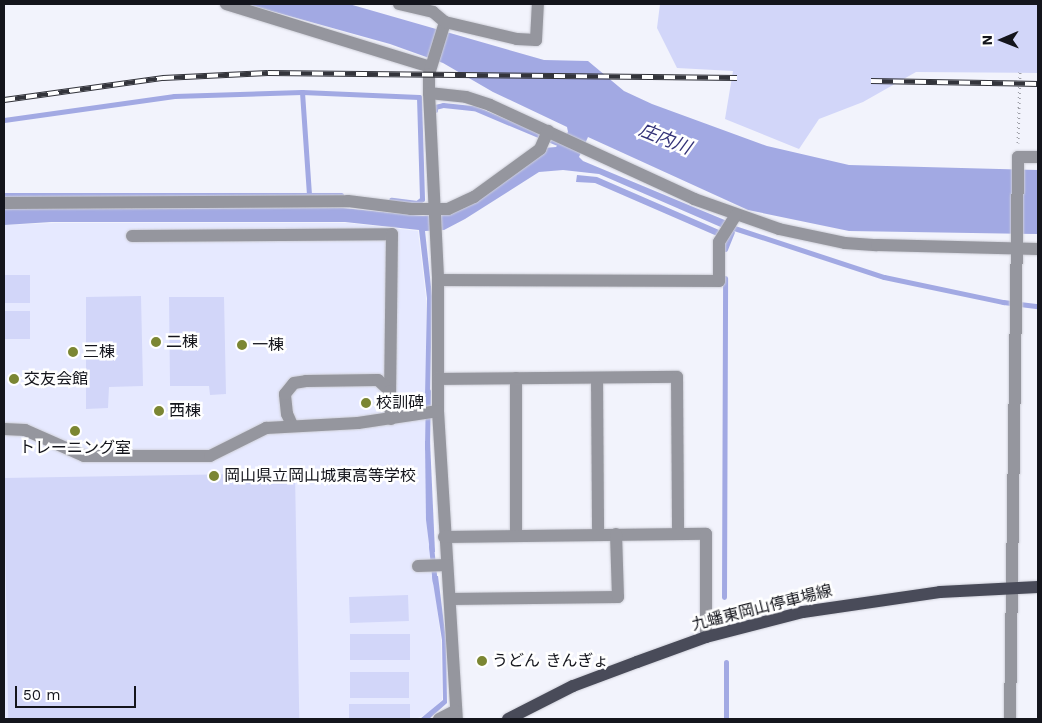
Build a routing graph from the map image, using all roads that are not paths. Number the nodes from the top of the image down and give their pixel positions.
1 (226, 4) edge
2 (399, 4) edge
3 (538, 4) edge
4 (444, 25) junction
5 (432, 64) junction
6 (429, 92) junction
7 (546, 136) junction
8 (1038, 157) edge
9 (4, 203) edge
10 (433, 212) junction
11 (731, 221) junction
12 (132, 236) dead end
13 (1017, 245) junction
14 (1038, 249) edge
15 (438, 280) junction
16 (516, 378) junction
17 (597, 378) junction
18 (438, 379) junction
19 (390, 391) junction
20 (432, 411) junction
21 (391, 419) junction
22 (292, 424) junction
23 (4, 429) edge
24 (598, 534) junction
25 (616, 534) junction
26 (678, 534) junction
27 (516, 536) junction
28 (444, 537) junction
29 (1038, 587) edge
30 (1011, 588) junction
31 (450, 599) junction
32 (706, 637) junction
33 (456, 715) edge
34 (439, 719) edge
35 (508, 719) edge
36 (1010, 719) edge

1 - 5 street
2 - 4 street
3 - 4 street
4 - 5 street
5 - 6 street
6 - 7 street
6 - 10 street
7 - 10 street
7 - 11 street
8 - 13 street
9 - 10 street
10 - 15 street
11 - 13 street
11 - 15 street
12 - 19 street
13 - 14 street
13 - 30 street
15 - 18 street
16 - 17 street
16 - 18 street
16 - 27 street
17 - 24 street
17 - 26 street
18 - 20 street
19 - 21 street
19 - 22 street
20 - 21 street
20 - 28 street
21 - 22 street
22 - 23 street
24 - 25 street
24 - 27 street
25 - 26 street
25 - 31 street
26 - 32 street
27 - 28 street
28 - 31 street
29 - 30 main road, 九蟠東岡山停車場線
30 - 32 main road, 九蟠東岡山停車場線
30 - 36 street
31 - 33 street
32 - 35 main road, 九蟠東岡山停車場線
33 - 34 street

